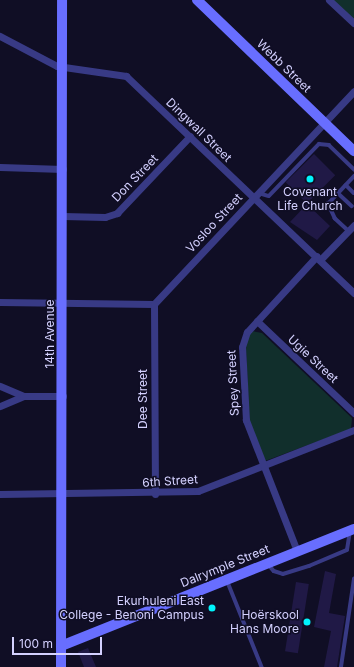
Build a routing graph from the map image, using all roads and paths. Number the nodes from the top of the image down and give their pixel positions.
1 (62, 0) edge
2 (197, 0) edge
3 (329, 0) edge
4 (354, 23) edge
5 (0, 36) edge
6 (63, 67) junction
7 (354, 91) edge
8 (325, 122) junction
9 (190, 136) junction
10 (354, 151) edge
11 (0, 167) edge
12 (63, 168) junction
13 (354, 169) edge
14 (354, 176) edge
15 (346, 185) junction
16 (338, 192) junction
17 (354, 193) edge
18 (256, 195) junction
19 (352, 206) dead end
20 (63, 216) junction
21 (354, 225) edge
22 (348, 231) junction
23 (319, 258) junction
24 (354, 293) edge
25 (0, 302) edge
26 (62, 302) junction
27 (154, 304) junction
28 (257, 321) junction
29 (0, 386) edge
30 (23, 396) junction
31 (63, 396) junction
32 (0, 406) edge
33 (354, 413) edge
34 (354, 430) edge
35 (262, 466) junction
36 (0, 494) edge
37 (63, 494) junction
38 (155, 494) junction
39 (352, 529) edge
40 (297, 551) junction
41 (268, 563) junction
42 (226, 579) junction
43 (354, 579) edge
44 (61, 646) junction
45 (61, 667) edge
46 (262, 667) edge
47 (341, 667) edge

1 - 6 street, 14th Avenue
2 - 8 street, Webb Street
3 - 4 street
5 - 6 street, Dingwall Street
6 - 9 street, Dingwall Street
6 - 12 street, 14th Avenue
7 - 8 street, Vosloo Street
8 - 10 street, Webb Street
8 - 18 street, Vosloo Street
9 - 18 street, Dingwall Street
9 - 20 street, Don Street
11 - 12 street
12 - 20 street, 14th Avenue
13 - 18 lane
14 - 15 lane
15 - 16 lane
15 - 17 lane
16 - 19 lane
16 - 22 lane
18 - 23 street, Dingwall Street
18 - 27 street, Vosloo Street
20 - 26 street, 14th Avenue
21 - 22 street, Spey Street
22 - 23 street, Spey Street
23 - 24 street, Dingwall Street
23 - 28 street, Spey Street
25 - 26 street
26 - 27 street
26 - 31 street, 14th Avenue
27 - 38 street, Dee Street
28 - 33 street, Ugie Street
28 - 35 street, Spey Street
29 - 30 street
30 - 31 street
30 - 32 street
31 - 37 street, 14th Avenue
34 - 35 street, 6th Street
35 - 38 street, 6th Street
35 - 40 street, Spey Street
36 - 37 street, 6th Street
37 - 38 street, 6th Street
37 - 44 street, 14th Avenue
39 - 40 street, Dalrymple Street
39 - 41 lane
40 - 41 street, Dalrymple Street
41 - 42 street, Dalrymple Street
42 - 44 street, Dalrymple Street
42 - 46 lane
43 - 47 lane
44 - 45 street, 14th Avenue

